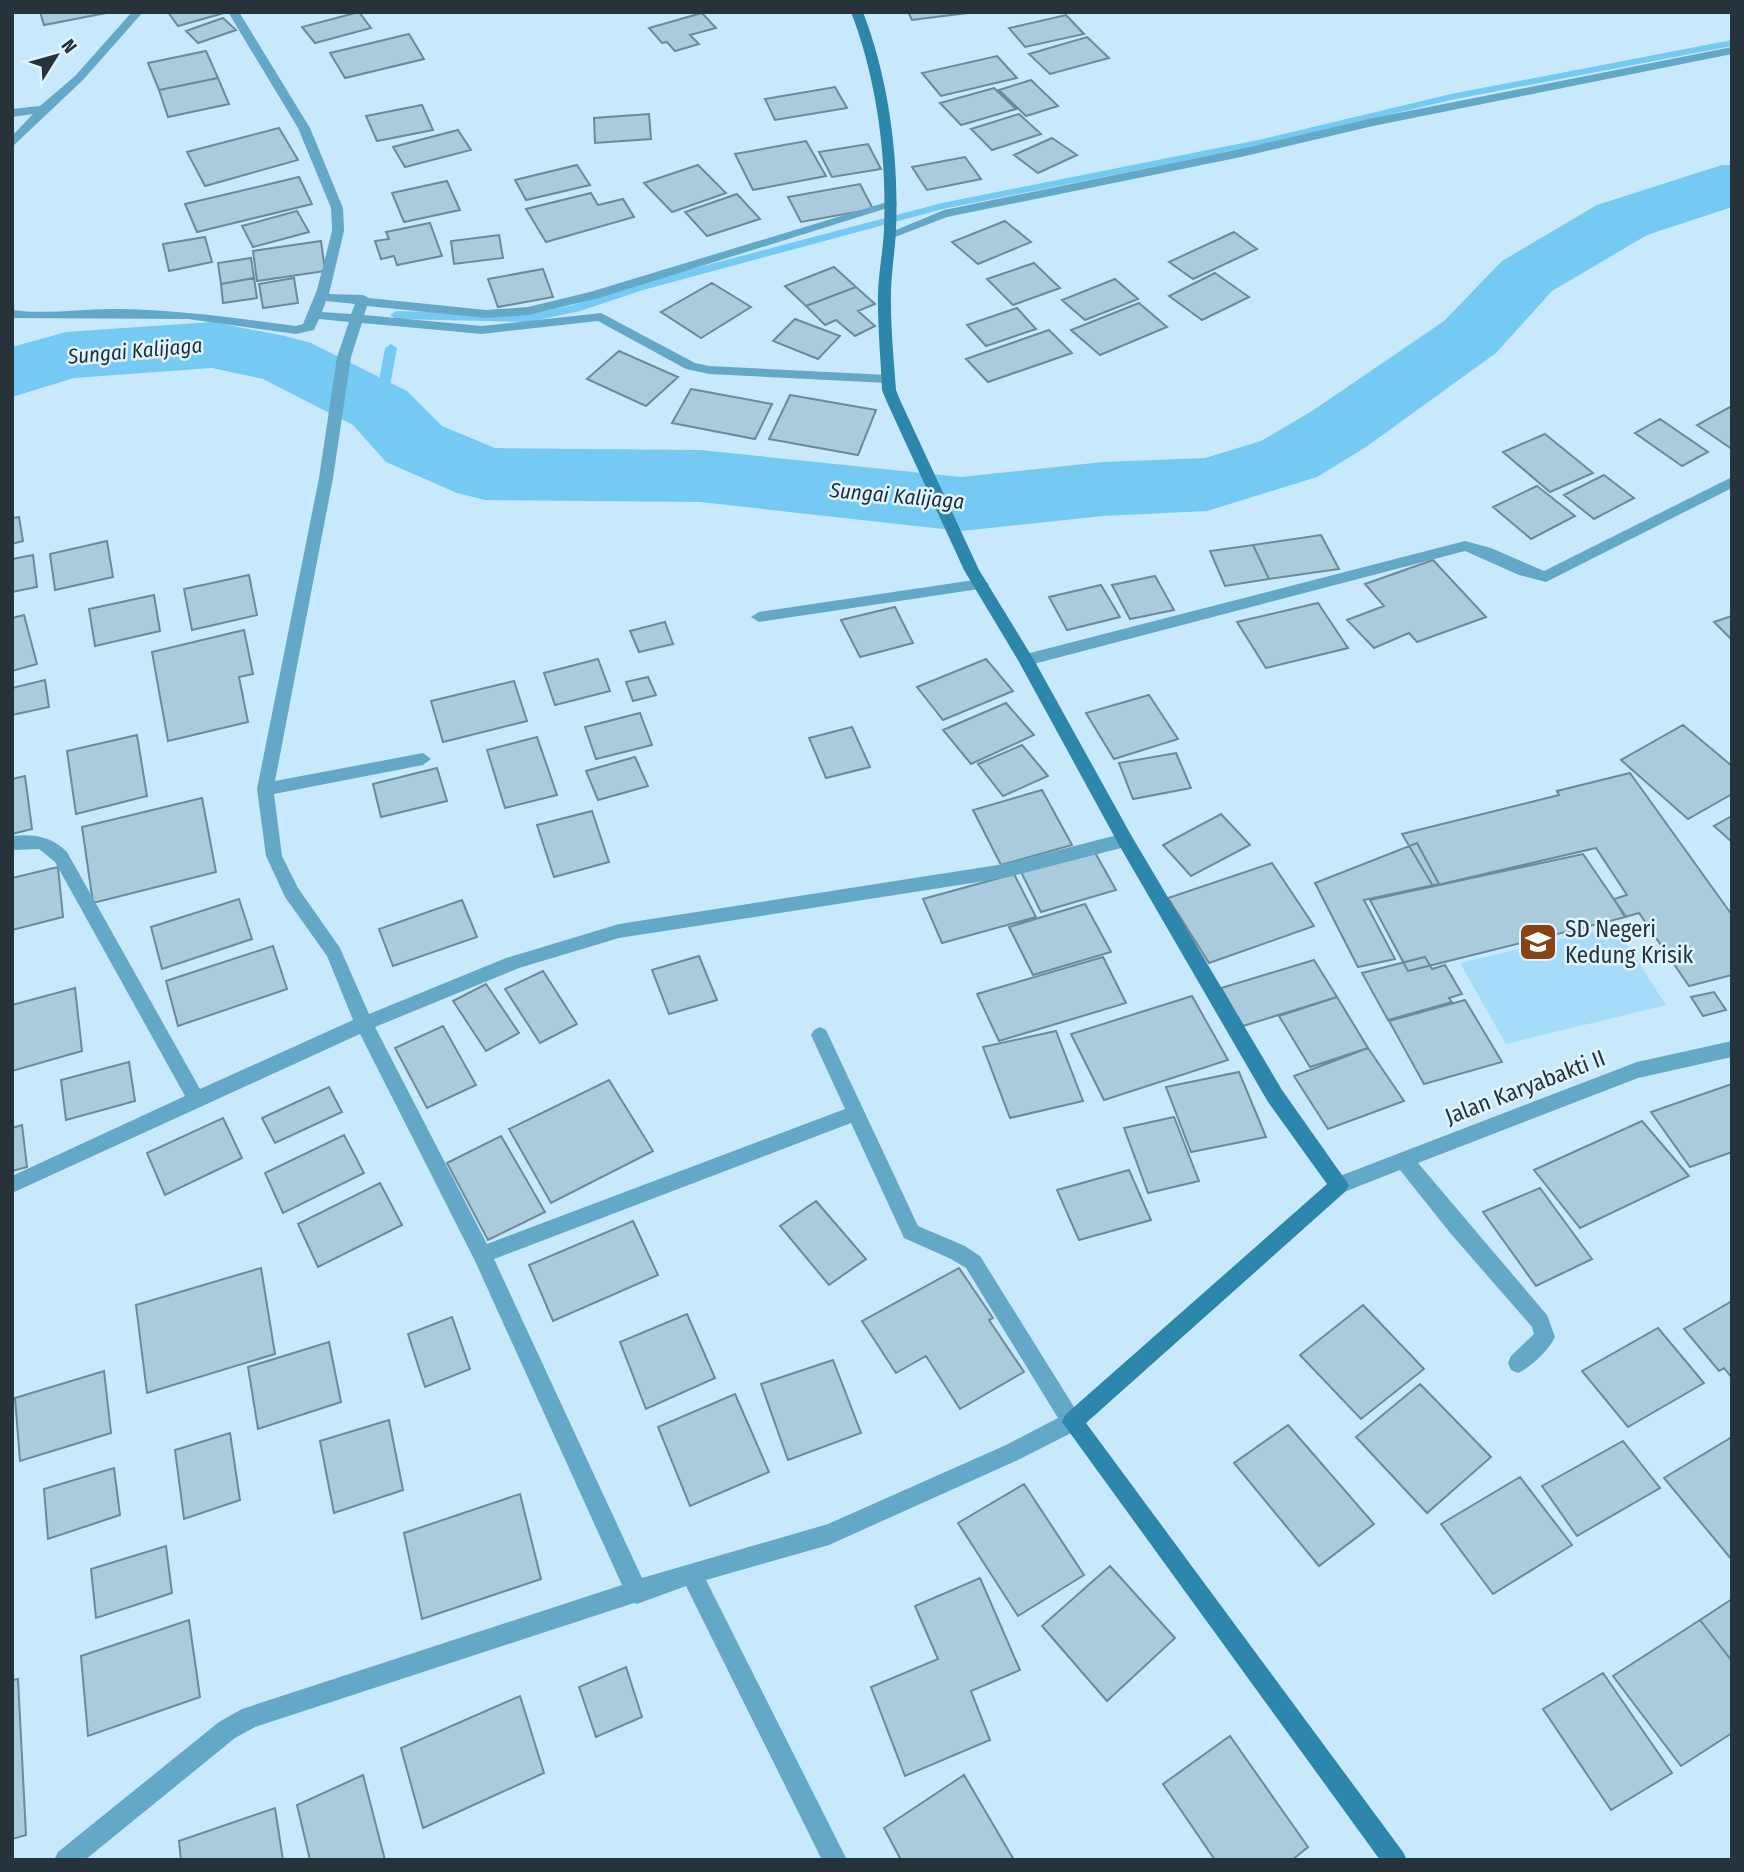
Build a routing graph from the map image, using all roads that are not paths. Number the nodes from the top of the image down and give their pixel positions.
1 (138, 12) edge
2 (233, 12) edge
3 (857, 12) edge
4 (1732, 50) edge
5 (44, 109) junction
6 (12, 113) edge
7 (12, 143) edge
8 (891, 209) junction
9 (890, 232) junction
10 (322, 297) junction
11 (363, 299) junction
12 (12, 314) edge
13 (315, 315) junction
14 (357, 320) junction
15 (888, 379) junction
16 (1732, 482) edge
17 (977, 578) junction
18 (760, 617) dead end
19 (1026, 660) junction
20 (424, 759) dead end
21 (265, 789) junction
22 (1125, 840) junction
23 (12, 844) edge
24 (364, 1024) junction
25 (820, 1035) dead end
26 (1732, 1049) edge
27 (196, 1098) junction
28 (856, 1113) junction
29 (1403, 1159) junction
30 (12, 1185) edge
31 (1339, 1185) junction
32 (482, 1255) junction
33 (1518, 1363) dead end
34 (1072, 1422) junction
35 (691, 1573) junction
36 (636, 1592) junction
37 (66, 1860) edge
38 (835, 1860) edge
39 (1395, 1860) edge

1 - 5 street
2 - 10 street
3 - 8 street
4 - 9 street
5 - 6 street
5 - 7 street
8 - 9 street
8 - 11 street
9 - 15 street
10 - 11 street
10 - 13 street
11 - 14 street
12 - 13 street
13 - 14 street
14 - 15 street
14 - 21 street
15 - 17 street
16 - 19 street
17 - 18 street
17 - 19 street
19 - 22 street
20 - 21 street
21 - 24 street
22 - 24 street
22 - 31 street
23 - 27 street
24 - 27 street
24 - 32 street
25 - 28 street
26 - 29 street, Jalan Karyabakti II
27 - 30 street
28 - 32 street
28 - 34 street
29 - 31 street, Jalan Karyabakti II
29 - 33 street
31 - 34 street
32 - 36 street
34 - 35 street
34 - 39 street
35 - 36 street
35 - 38 street
36 - 37 street

